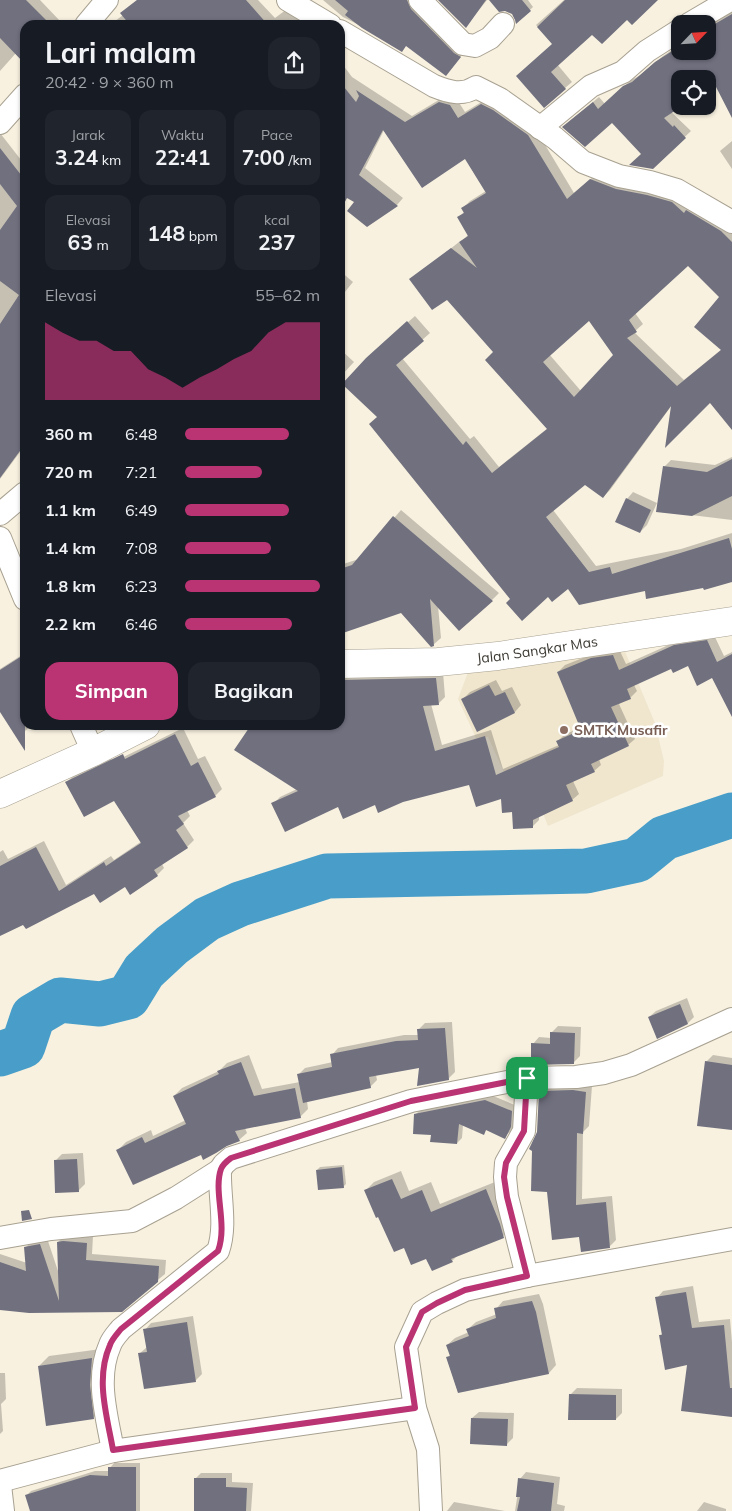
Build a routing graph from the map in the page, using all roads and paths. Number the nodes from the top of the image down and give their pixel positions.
1 (107, 0) edge
2 (288, 0) edge
3 (420, 0) edge
4 (730, 0) edge
5 (704, 15) edge
6 (90, 20) edge
7 (322, 20) edge
8 (503, 24) dead end
9 (345, 34) edge
10 (671, 36) edge
11 (20, 101) edge
12 (0, 123) edge
13 (540, 128) junction
14 (732, 222) edge
15 (20, 497) edge
16 (0, 514) edge
17 (0, 538) edge
18 (20, 587) edge
19 (732, 621) edge
20 (345, 664) edge
21 (83, 730) edge
22 (136, 730) edge
23 (93, 752) junction
24 (0, 794) edge
25 (732, 1020) edge
26 (527, 1078) junction
27 (220, 1170) junction
28 (0, 1238) edge
29 (732, 1239) edge
30 (527, 1276) junction
31 (415, 1408) junction
32 (113, 1450) junction
33 (0, 1481) edge
34 (0, 1486) edge
35 (3, 1511) edge
36 (431, 1511) edge

1 - 6 street
2 - 7 street
3 - 8 street
4 - 5 street
9 - 13 street
10 - 13 street
11 - 12 street
13 - 14 street
15 - 16 street
17 - 18 street
19 - 20 street, Jalan Sangkar Mas
21 - 23 street
22 - 23 street
23 - 24 street
25 - 26 street
26 - 27 street
26 - 30 street
27 - 28 street
27 - 32 street
29 - 30 street
30 - 31 street
31 - 32 street
31 - 36 street
32 - 33 street
34 - 35 street

